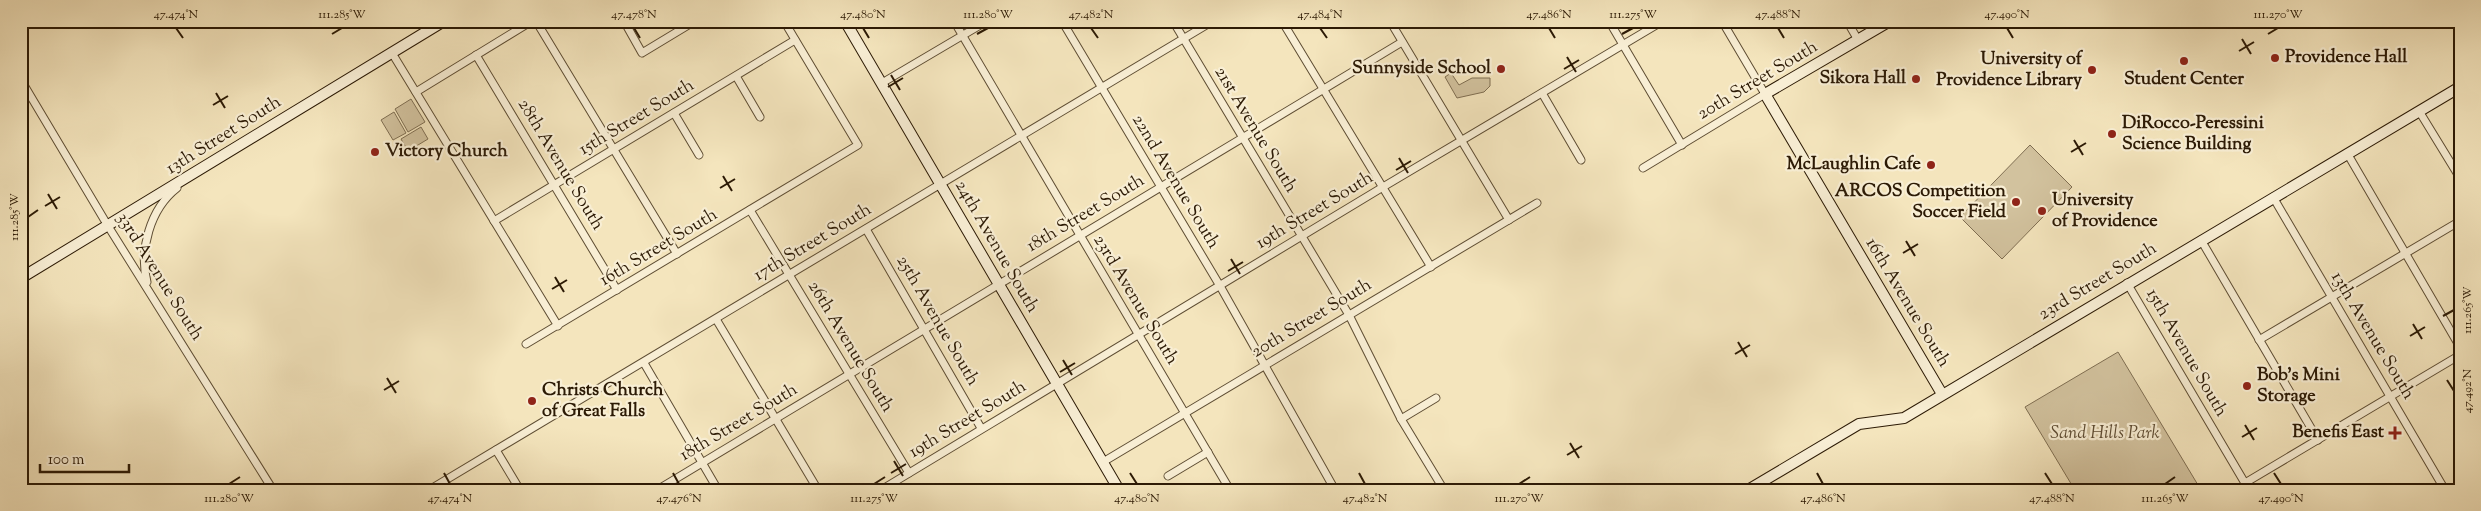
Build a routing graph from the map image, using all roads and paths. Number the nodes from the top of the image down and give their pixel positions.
1 (444, 21) edge
2 (534, 21) edge
3 (624, 21) edge
4 (695, 21) edge
5 (784, 21) edge
6 (845, 21) edge
7 (954, 21) edge
8 (987, 21) edge
9 (1062, 21) edge
10 (1173, 21) edge
11 (1213, 21) edge
12 (1282, 21) edge
13 (1390, 21) edge
14 (1609, 21) edge
15 (1663, 21) edge
16 (1722, 21) edge
17 (1847, 21) edge
18 (1890, 21) edge
19 (963, 36) junction
20 (1184, 39) junction
21 (795, 40) junction
22 (1858, 40) junction
23 (1402, 42) junction
24 (1623, 45) junction
25 (392, 53) junction
26 (476, 55) junction
27 (736, 76) junction
28 (21, 80) edge
29 (882, 83) junction
30 (2460, 87) edge
31 (1101, 88) junction
32 (1322, 89) junction
33 (416, 92) junction
34 (1542, 93) junction
35 (1765, 94) junction
36 (2419, 111) junction
37 (674, 113) junction
38 (760, 117) dead end
39 (1021, 135) junction
40 (1243, 137) junction
41 (1461, 140) junction
42 (1682, 145) junction
43 (613, 149) junction
44 (2347, 153) junction
45 (698, 155) dead end
46 (1582, 160) dead end
47 (1643, 168) dead end
48 (193, 175) junction
49 (2460, 178) edge
50 (941, 183) junction
51 (554, 185) junction
52 (1161, 186) junction
53 (1383, 187) junction
54 (2273, 197) junction
55 (1538, 203) dead end
56 (750, 210) junction
57 (494, 220) junction
58 (1509, 220) junction
59 (2460, 221) edge
60 (108, 226) junction
61 (866, 229) junction
62 (1080, 236) junction
63 (1300, 236) junction
64 (2200, 240) junction
65 (677, 254) junction
66 (2405, 254) junction
67 (1431, 267) junction
68 (790, 275) junction
69 (21, 278) edge
70 (2127, 283) junction
71 (999, 284) junction
72 (1220, 286) junction
73 (149, 290) junction
74 (617, 290) junction
75 (2332, 297) junction
76 (1349, 314) junction
77 (716, 318) junction
78 (558, 326) junction
79 (926, 328) junction
80 (1140, 335) junction
81 (2259, 340) junction
82 (526, 344) dead end
83 (2460, 347) edge
84 (2460, 356) edge
85 (644, 363) junction
86 (1266, 366) junction
87 (849, 374) junction
88 (1057, 384) junction
89 (1942, 394) junction
90 (2391, 397) junction
91 (1436, 398) dead end
92 (1186, 414) junction
93 (776, 418) junction
94 (1401, 419) junction
95 (981, 428) junction
96 (2318, 440) junction
97 (496, 450) junction
98 (1208, 452) junction
99 (1103, 462) junction
100 (702, 463) junction
101 (909, 473) junction
102 (1168, 476) dead end
103 (2247, 486) edge
104 (273, 490) edge
105 (429, 490) edge
106 (520, 490) edge
107 (657, 490) edge
108 (718, 490) edge
109 (818, 490) edge
110 (880, 490) edge
111 (1119, 490) edge
112 (1230, 490) edge
113 (1335, 490) edge
114 (1444, 490) edge
115 (1748, 490) edge
116 (2445, 490) edge

1 - 25 street, 13th Street South
2 - 26 street
2 - 43 street
3 - 4 street
5 - 21 street
6 - 29 street, 24th Avenue South
7 - 19 street, 23rd Avenue South
8 - 19 street
9 - 31 street, 22nd Avenue South
10 - 20 street, 21st Avenue South
11 - 20 street, 17th Street South
12 - 32 street
13 - 23 street
14 - 24 street
15 - 24 street, 19th Street South
16 - 35 street, 16th Avenue South
17 - 22 street
18 - 22 street, 20th Street South
19 - 29 street
19 - 39 street, 23rd Avenue South
20 - 31 street, 17th Street South
20 - 40 street, 21st Avenue South
21 - 27 street, 15th Street South
21 - 56 street, 16th Street South
22 - 35 street, 20th Street South
23 - 32 street, 18th Street South
23 - 41 street
24 - 34 street, 19th Street South
24 - 42 street
25 - 33 street
25 - 48 street, 13th Street South
26 - 33 street
26 - 51 street, 28th Avenue South
27 - 37 street, 15th Street South
27 - 38 street
28 - 60 street, 33rd Avenue South
29 - 50 street, 24th Avenue South
30 - 36 street, 23rd Street South
31 - 39 street, 17th Street South
31 - 52 street, 22nd Avenue South
32 - 40 street, 18th Street South
32 - 53 street
33 - 57 street
34 - 41 street, 19th Street South
34 - 46 street
35 - 42 street, 20th Street South
35 - 89 street, 16th Avenue South
36 - 44 street, 23rd Street South
36 - 49 street
37 - 43 street, 15th Street South
37 - 45 street
39 - 50 street, 17th Street South
39 - 62 street, 23rd Avenue South
40 - 52 street, 18th Street South
40 - 63 street, 21st Avenue South
41 - 53 street, 19th Street South
41 - 58 street
42 - 47 street, 20th Street South
43 - 51 street, 15th Street South
43 - 65 street
44 - 54 street, 23rd Street South
44 - 66 street
48 - 60 street, 13th Street South
48 - 73 street
50 - 61 street, 17th Street South
50 - 71 street, 24th Avenue South
51 - 57 street, 15th Street South
51 - 74 street, 28th Avenue South
52 - 62 street, 18th Street South
52 - 72 street, 22nd Avenue South
53 - 63 street, 19th Street South
53 - 67 street
54 - 64 street, 23rd Street South
54 - 75 street, 13th Avenue South
55 - 58 street, 20th Street South
56 - 65 street, 16th Street South
56 - 68 street, 26th Avenue South
57 - 78 street
58 - 67 street, 20th Street South
59 - 66 street
60 - 69 street, 13th Street South
60 - 73 street, 33rd Avenue South
61 - 68 street, 17th Street South
61 - 79 street, 25th Avenue South
62 - 71 street, 18th Street South
62 - 80 street, 23rd Avenue South
63 - 72 street, 19th Street South
63 - 76 street, 21st Avenue South
64 - 70 street, 23rd Street South
64 - 81 street
65 - 74 street, 16th Street South
66 - 75 street
66 - 83 street
67 - 76 street, 20th Street South
68 - 77 street, 17th Street South
68 - 87 street, 26th Avenue South
70 - 89 street, 23rd Street South
70 - 103 street, 15th Avenue South
71 - 79 street, 18th Street South
71 - 88 street, 24th Avenue South
72 - 80 street, 19th Street South
72 - 86 street, 22nd Avenue South
73 - 104 street, 33rd Avenue South
74 - 78 street, 16th Street South
75 - 81 street
75 - 90 street, 13th Avenue South
76 - 86 street, 20th Street South
76 - 94 street, 21st Avenue South
77 - 85 street, 17th Street South
77 - 93 street
78 - 82 street, 16th Street South
79 - 87 street, 18th Street South
79 - 95 street, 25th Avenue South
80 - 88 street, 19th Street South
80 - 92 street, 23rd Avenue South
81 - 96 street
84 - 90 street
85 - 97 street, 17th Street South
85 - 100 street
86 - 92 street, 20th Street South
86 - 113 street, 22nd Avenue South
87 - 93 street, 18th Street South
87 - 101 street, 26th Avenue South
88 - 95 street, 19th Street South
88 - 99 street, 24th Avenue South
89 - 115 street, 23rd Street South
90 - 96 street
90 - 116 street, 13th Avenue South
91 - 94 street
92 - 98 street, 23rd Avenue South
92 - 99 street, 20th Street South
93 - 100 street, 18th Street South
93 - 109 street
94 - 114 street, 21st Avenue South
95 - 101 street, 19th Street South
96 - 103 street
97 - 105 street, 17th Street South
97 - 106 street
98 - 102 street
98 - 112 street, 23rd Avenue South
99 - 111 street, 24th Avenue South
100 - 107 street, 18th Street South
100 - 108 street
101 - 110 street, 19th Street South

